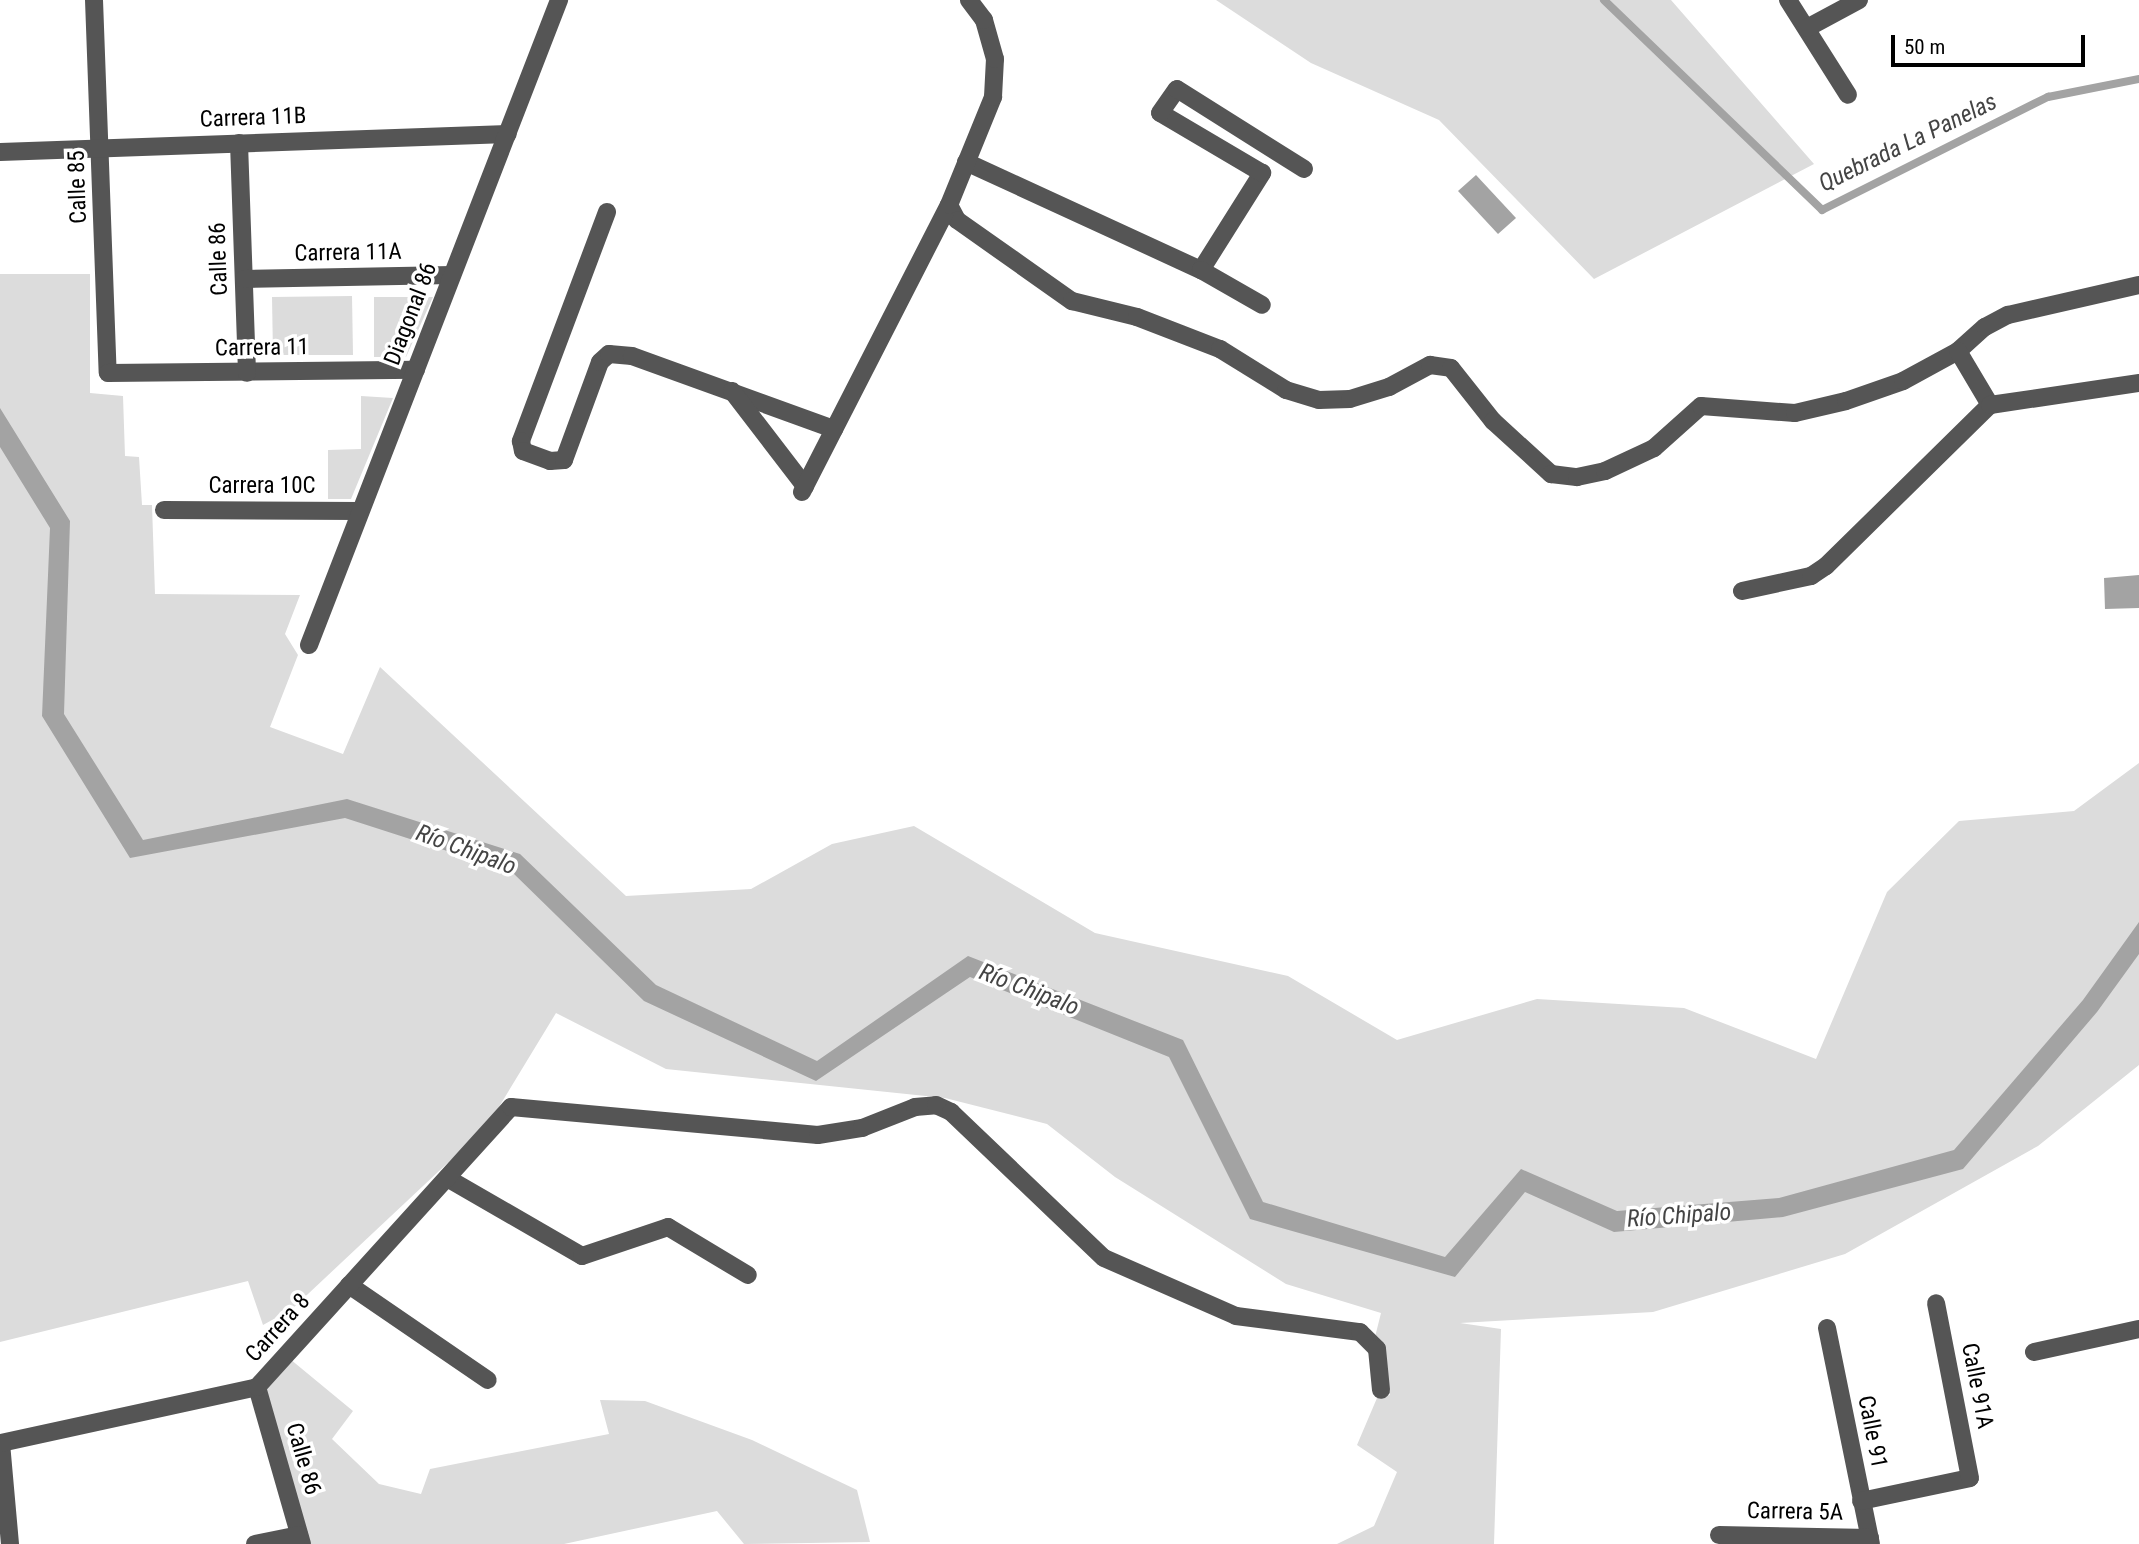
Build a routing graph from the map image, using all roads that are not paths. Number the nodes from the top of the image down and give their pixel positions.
1 (94, 0) edge
2 (559, 0) edge
3 (969, 0) edge
4 (1788, 0) edge
5 (1859, 0) edge
6 (1807, 28) junction
7 (1848, 95) dead end
8 (508, 134) junction
9 (239, 143) junction
10 (102, 147) junction
11 (0, 152) edge
12 (966, 162) junction
13 (1304, 169) dead end
14 (949, 205) junction
15 (607, 212) dead end
16 (1201, 270) junction
17 (452, 275) junction
18 (244, 279) junction
19 (2139, 285) edge
20 (1262, 305) dead end
21 (1958, 351) junction
22 (416, 370) junction
23 (108, 373) joint
24 (247, 373) junction
25 (2139, 383) edge
26 (732, 391) junction
27 (1990, 405) junction
28 (834, 429) junction
29 (164, 510) dead end
30 (360, 511) junction
31 (1742, 591) dead end
32 (309, 645) dead end
33 (447, 1178) junction
34 (748, 1275) dead end
35 (349, 1285) junction
36 (1936, 1303) dead end
37 (1827, 1328) dead end
38 (2139, 1329) edge
39 (2034, 1352) dead end
40 (488, 1380) dead end
41 (257, 1387) junction
42 (1381, 1390) dead end
43 (1, 1443) edge
44 (1970, 1478) joint
45 (1861, 1501) junction
46 (1719, 1535) dead end
47 (301, 1539) edge
48 (1871, 1541) edge
49 (10, 1544) edge
50 (255, 1544) edge

1 - 10 street, Calle 85
2 - 8 street, Diagonal 86
3 - 12 street
4 - 6 street
5 - 6 street
6 - 7 street
8 - 9 street, Carrera 11B
8 - 17 street, Diagonal 86
9 - 10 street, Carrera 11B
9 - 18 street, Calle 86
10 - 11 street, Carrera 11B
10 - 23 street, Calle 85
12 - 14 street
12 - 16 street
13 - 16 street
14 - 21 street
14 - 28 street
15 - 26 street
16 - 20 street
17 - 18 street, Carrera 11A
17 - 22 street, Diagonal 86
18 - 24 street, Calle 86
19 - 21 street
21 - 27 street
22 - 24 street, Carrera 11
22 - 30 street, Diagonal 86
23 - 24 street, Carrera 11
25 - 27 street
26 - 28 street
26 - 28 street
27 - 31 street
29 - 30 street, Carrera 10C
30 - 32 street, Diagonal 86
33 - 34 street
33 - 35 street, Carrera 8
33 - 42 street, Carrera 8
35 - 40 street
35 - 41 street, Carrera 8
36 - 44 street, Calle 91A
37 - 45 street, Calle 91
38 - 39 street
41 - 43 street, Carrera 8
41 - 47 street, Calle 86
43 - 49 street
44 - 45 street, Carrera 5A
45 - 48 street, Calle 91
46 - 48 street, Carrera 5A
47 - 50 street

